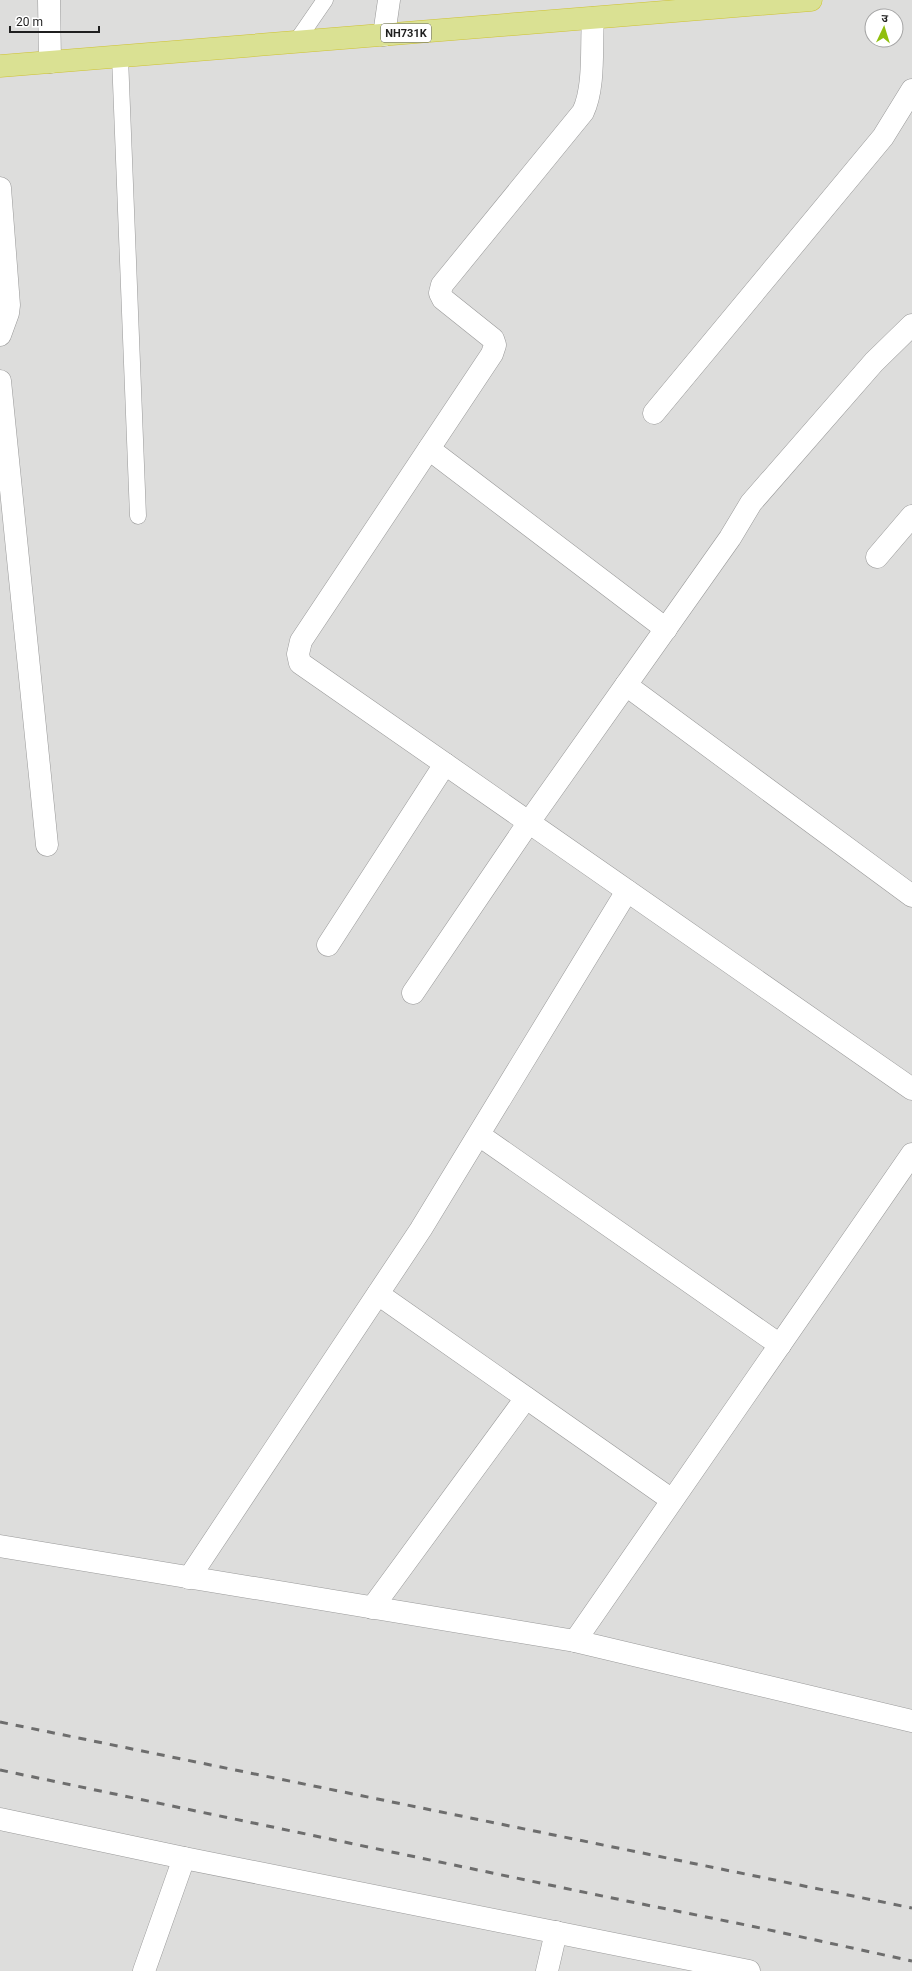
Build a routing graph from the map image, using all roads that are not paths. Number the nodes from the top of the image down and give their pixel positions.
1 (50, 0) edge
2 (325, 0) edge
3 (389, 0) edge
4 (811, 0) edge
5 (593, 18) junction
6 (384, 35) junction
7 (296, 42) junction
8 (120, 57) junction
9 (50, 62) junction
10 (0, 66) edge
11 (912, 90) edge
12 (0, 188) edge
13 (912, 325) edge
14 (0, 335) edge
15 (0, 381) edge
16 (654, 413) dead end
17 (429, 449) junction
18 (138, 516) dead end
19 (912, 516) edge
20 (876, 557) dead end
21 (666, 628) junction
22 (626, 685) junction
23 (445, 764) junction
24 (529, 822) junction
25 (47, 845) dead end
26 (627, 891) junction
27 (912, 896) edge
28 (328, 945) dead end
29 (413, 993) dead end
30 (912, 1089) edge
31 (478, 1135) junction
32 (912, 1154) edge
33 (378, 1294) junction
34 (780, 1345) junction
35 (526, 1398) junction
36 (672, 1500) junction
37 (0, 1546) edge
38 (189, 1578) junction
39 (372, 1608) junction
40 (575, 1642) junction
41 (912, 1721) edge
42 (0, 1818) edge
43 (184, 1858) junction
44 (556, 1932) junction
45 (144, 1971) edge
46 (547, 1971) edge
47 (749, 1971) edge

1 - 9 street
2 - 7 lane
3 - 6 street
4 - 5 highway, NH731K
5 - 6 highway, NH731K
5 - 17 street
6 - 7 highway, NH731K
7 - 8 highway, NH731K
8 - 9 highway, NH731K
8 - 18 lane
9 - 10 highway, NH731K
11 - 16 street
12 - 14 street
13 - 21 street
15 - 25 street
17 - 21 street
17 - 23 street
19 - 20 street
21 - 22 street
22 - 24 street
22 - 27 street
23 - 24 street
23 - 28 street
24 - 26 street
24 - 29 street
26 - 30 street
26 - 31 street
31 - 33 street
31 - 34 street
32 - 34 street
33 - 35 street
33 - 38 street
34 - 36 street
35 - 36 street
35 - 39 street
36 - 40 street
37 - 38 street
38 - 39 street
39 - 40 street
40 - 41 street
42 - 43 street
43 - 44 street
43 - 45 street
44 - 46 street
44 - 47 street

